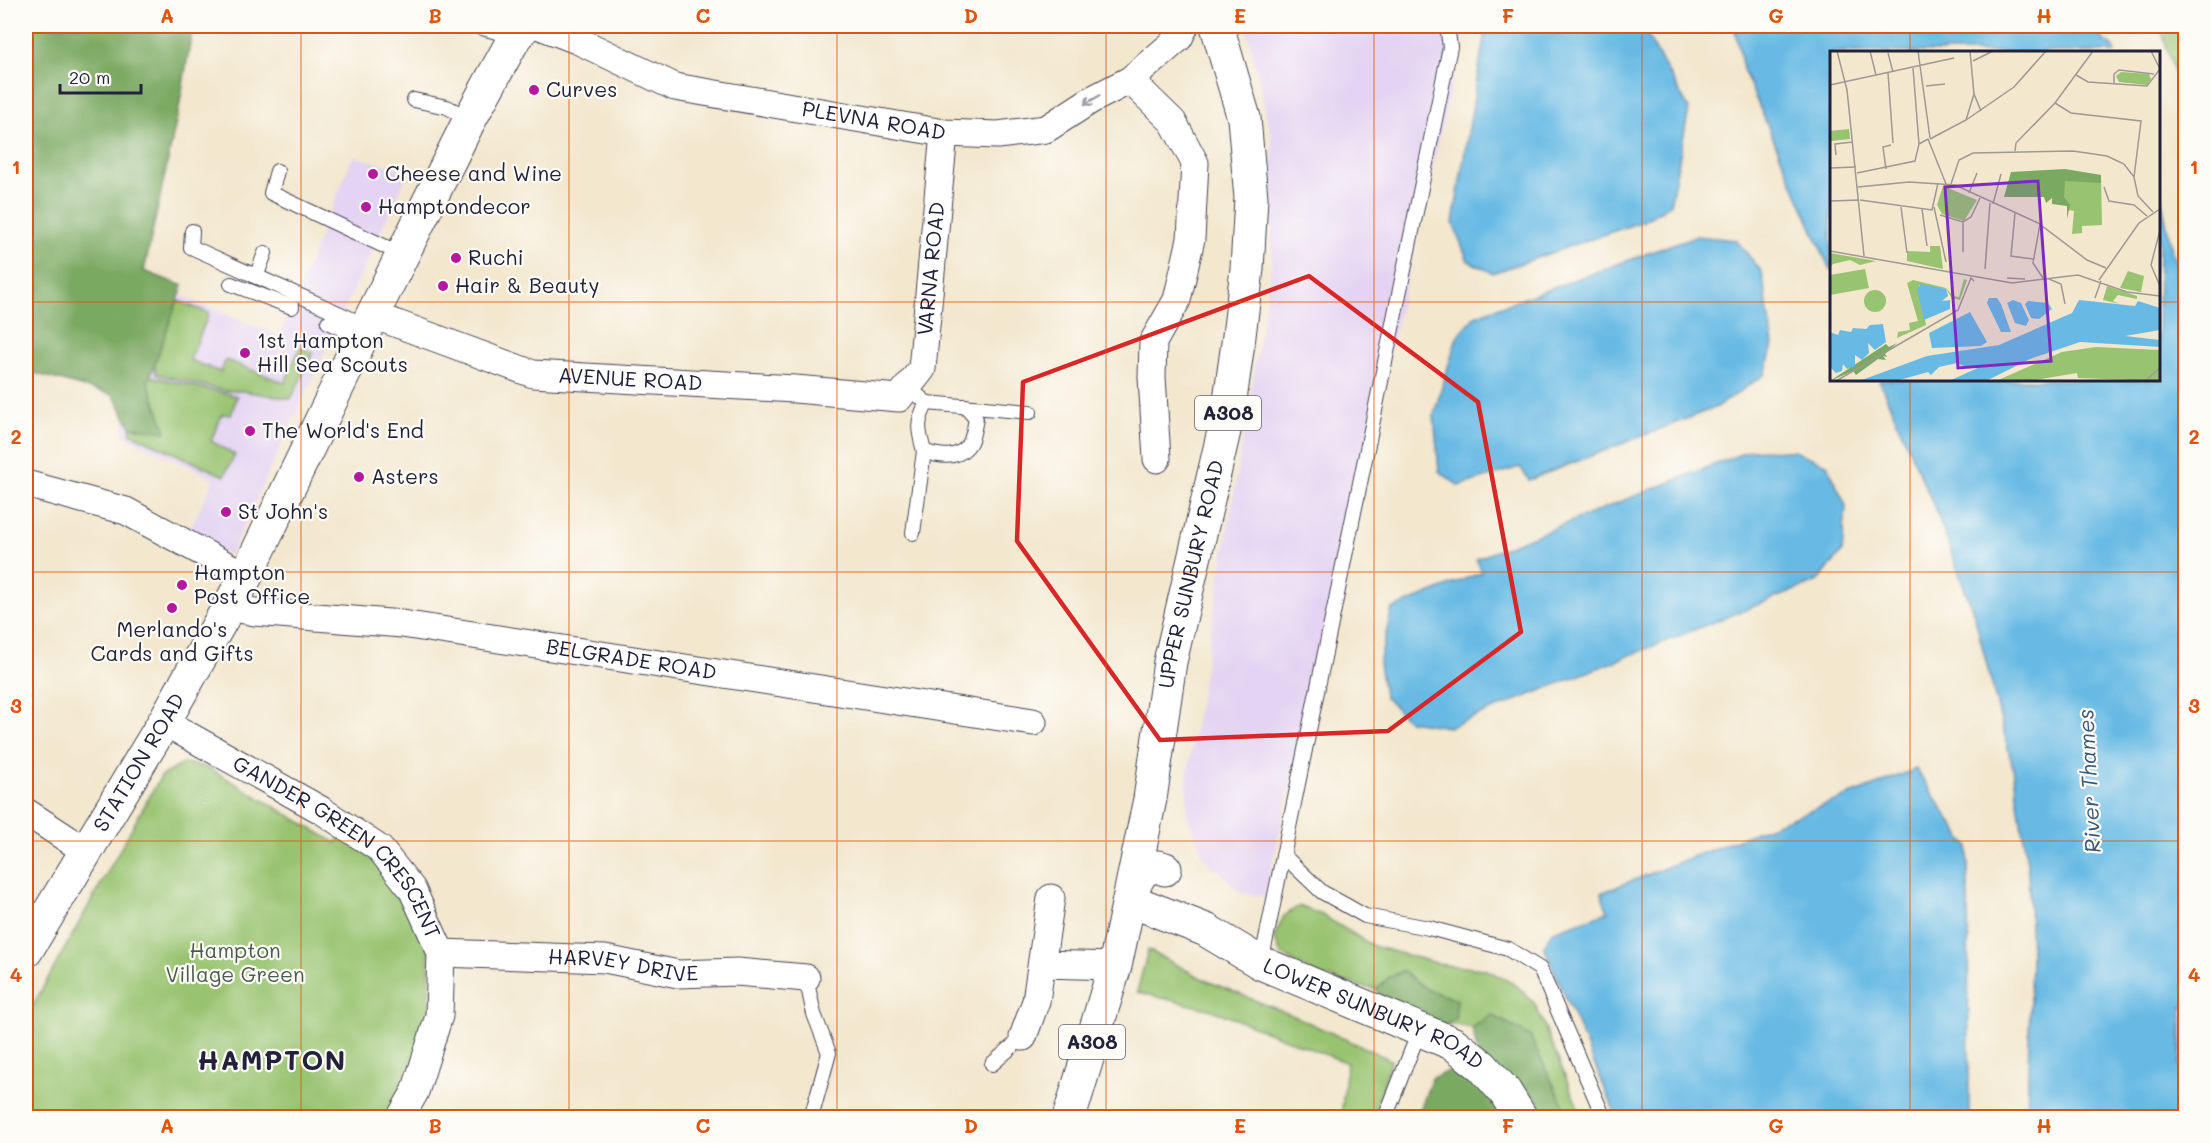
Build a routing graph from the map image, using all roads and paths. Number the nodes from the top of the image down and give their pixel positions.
1 (475, 26) edge
2 (1185, 26) edge
3 (1217, 26) edge
4 (1447, 26) edge
5 (527, 29) edge
6 (1130, 80) junction
7 (414, 100) dead end
8 (470, 119) junction
9 (944, 134) junction
10 (277, 171) dead end
11 (192, 231) dead end
12 (265, 253) dead end
13 (403, 255) junction
14 (256, 277) junction
15 (231, 284) dead end
16 (292, 308) dead end
17 (328, 322) dead end
18 (367, 326) junction
19 (911, 396) junction
20 (965, 406) junction
21 (1030, 412) dead end
22 (924, 451) junction
23 (1157, 459) dead end
24 (26, 484) edge
25 (913, 533) dead end
26 (246, 576) junction
27 (229, 607) junction
28 (164, 722) junction
29 (1033, 722) dead end
30 (26, 812) edge
31 (1147, 817) junction
32 (86, 851) junction
33 (1283, 855) junction
34 (1165, 869) junction
35 (1051, 898) dead end
36 (1130, 900) junction
37 (1206, 930) junction
38 (26, 951) edge
39 (441, 953) junction
40 (1261, 963) junction
41 (1043, 964) junction
42 (1115, 966) junction
43 (806, 978) joint
44 (1420, 1029) junction
45 (1023, 1037) joint
46 (992, 1064) dead end
47 (400, 1118) edge
48 (811, 1118) edge
49 (1069, 1118) edge
50 (1385, 1118) edge
51 (1521, 1118) edge
52 (1604, 1118) edge

1 - 5 lane
2 - 6 street, PLEVNA ROAD
3 - 31 main road, UPPER SUNBURY ROAD / A308
4 - 33 lane
5 - 8 main road, STATION ROAD
5 - 9 street, PLEVNA ROAD
6 -> 9 street, PLEVNA ROAD
6 - 23 street
7 - 8 lane
8 - 13 main road, STATION ROAD
9 - 19 street, VARNA ROAD
10 - 13 lane
11 - 14 lane
12 - 14 lane
13 - 18 main road, STATION ROAD
14 - 18 lane
15 - 16 lane
17 - 18 lane
18 - 19 street, AVENUE ROAD
18 - 26 main road, STATION ROAD
19 - 20 lane
19 - 22 lane
20 - 21 lane
20 - 22 lane
22 - 25 lane
24 - 26 street
26 - 27 main road, STATION ROAD
27 - 28 main road, STATION ROAD
27 - 29 street, BELGRADE ROAD
28 - 32 main road, STATION ROAD
28 - 39 street, GANDER GREEN CRESCENT
30 - 32 street
31 - 34 main road, LOWER SUNBURY ROAD
31 - 36 main road, UPPER SUNBURY ROAD / A308
32 - 38 main road, STATION ROAD
33 - 40 lane
33 - 52 lane
34 - 36 main road
34 - 37 main road, LOWER SUNBURY ROAD
35 - 41 street
36 - 37 main road, LOWER SUNBURY ROAD
36 - 42 main road, UPPER SUNBURY ROAD / A308
37 - 40 main road, LOWER SUNBURY ROAD
39 - 43 street, HARVEY DRIVE
39 - 47 street, GANDER GREEN CRESCENT
40 - 44 main road, LOWER SUNBURY ROAD
41 - 42 street
41 - 45 street
42 - 49 main road, UPPER SUNBURY ROAD / A308
43 - 48 lane
44 - 50 lane
44 - 51 main road, LOWER SUNBURY ROAD
45 - 46 lane

